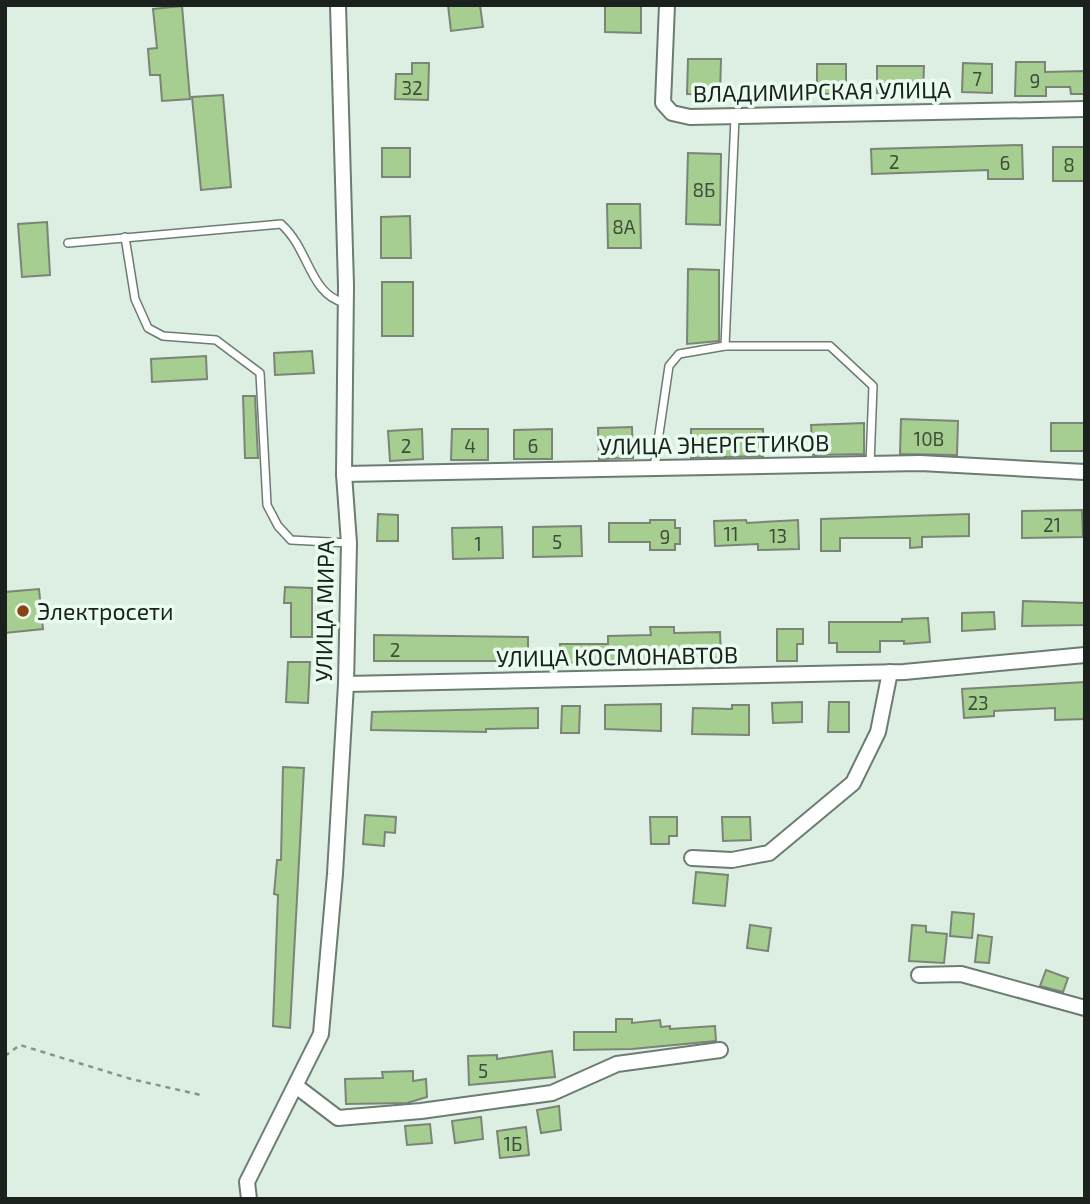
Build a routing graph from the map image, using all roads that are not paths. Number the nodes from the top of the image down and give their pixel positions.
1 (338, 5) edge
2 (667, 5) edge
3 (1085, 109) edge
4 (735, 116) junction
5 (125, 237) junction
6 (68, 243) dead end
7 (346, 303) junction
8 (725, 346) junction
9 (870, 464) junction
10 (654, 468) junction
11 (1085, 472) edge
12 (344, 474) junction
13 (349, 543) junction
14 (1085, 655) edge
15 (890, 672) junction
16 (346, 684) junction
17 (692, 858) dead end
18 (919, 975) dead end
19 (1085, 1007) edge
20 (720, 1050) dead end
21 (296, 1086) junction
22 (249, 1199) edge

1 - 7 street, УЛИЦА МИРА
2 - 4 street, ВЛАДИМИРСКАЯ УЛИЦА
3 - 4 street, ВЛАДИМИРСКАЯ УЛИЦА
4 - 8 lane
5 - 6 lane
5 - 7 lane
5 - 13 lane
7 - 12 street, УЛИЦА МИРА
8 - 9 lane
8 - 10 lane
9 - 10 street, УЛИЦА ЭНЕРГЕТИКОВ
9 - 11 street, УЛИЦА ЭНЕРГЕТИКОВ
10 - 12 street, УЛИЦА ЭНЕРГЕТИКОВ
12 - 13 street, УЛИЦА МИРА
13 - 16 street, УЛИЦА МИРА
14 - 15 street, УЛИЦА КОСМОНАВТОВ
15 - 16 street, УЛИЦА КОСМОНАВТОВ
15 - 17 street
16 - 21 street, УЛИЦА МИРА
18 - 19 street
20 - 21 street
21 - 22 street, УЛИЦА МИРА

